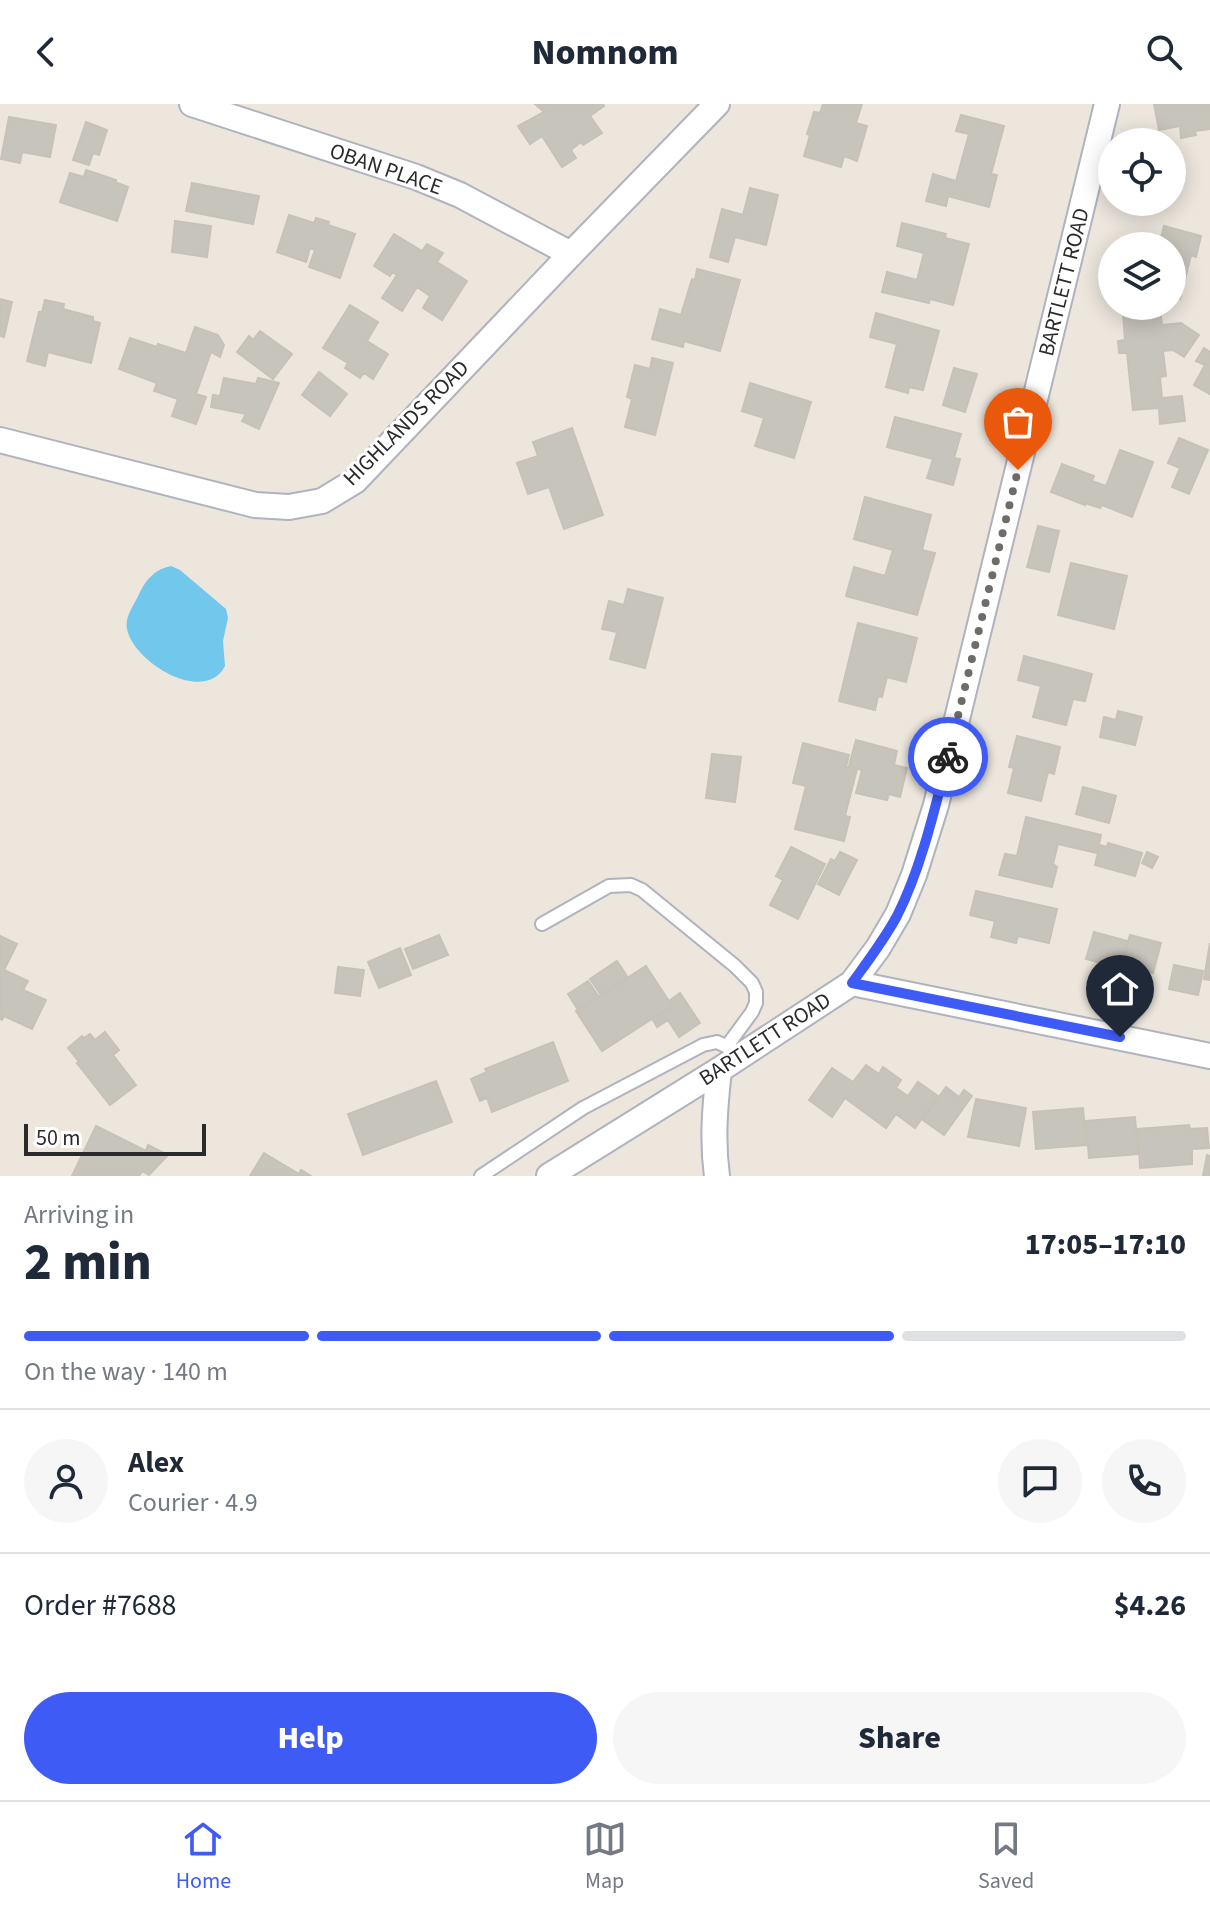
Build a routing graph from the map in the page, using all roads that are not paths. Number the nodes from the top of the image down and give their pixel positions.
1 (192, 104) edge
2 (717, 104) edge
3 (1107, 104) edge
4 (571, 254) junction
5 (0, 440) edge
6 (542, 924) dead end
7 (852, 983) junction
8 (734, 1050) junction
9 (1210, 1056) edge
10 (719, 1070) junction
11 (481, 1176) edge
12 (549, 1176) edge
13 (717, 1176) edge

1 - 4 street, OBAN PLACE
2 - 4 street, HIGHLANDS ROAD
3 - 7 street, BARTLETT ROAD
4 - 5 street, HIGHLANDS ROAD
6 - 8 lane
7 - 8 street, BARTLETT ROAD
7 - 9 street
8 - 10 street, BARTLETT ROAD
8 - 11 lane
10 - 12 street, BARTLETT ROAD
10 - 13 street

